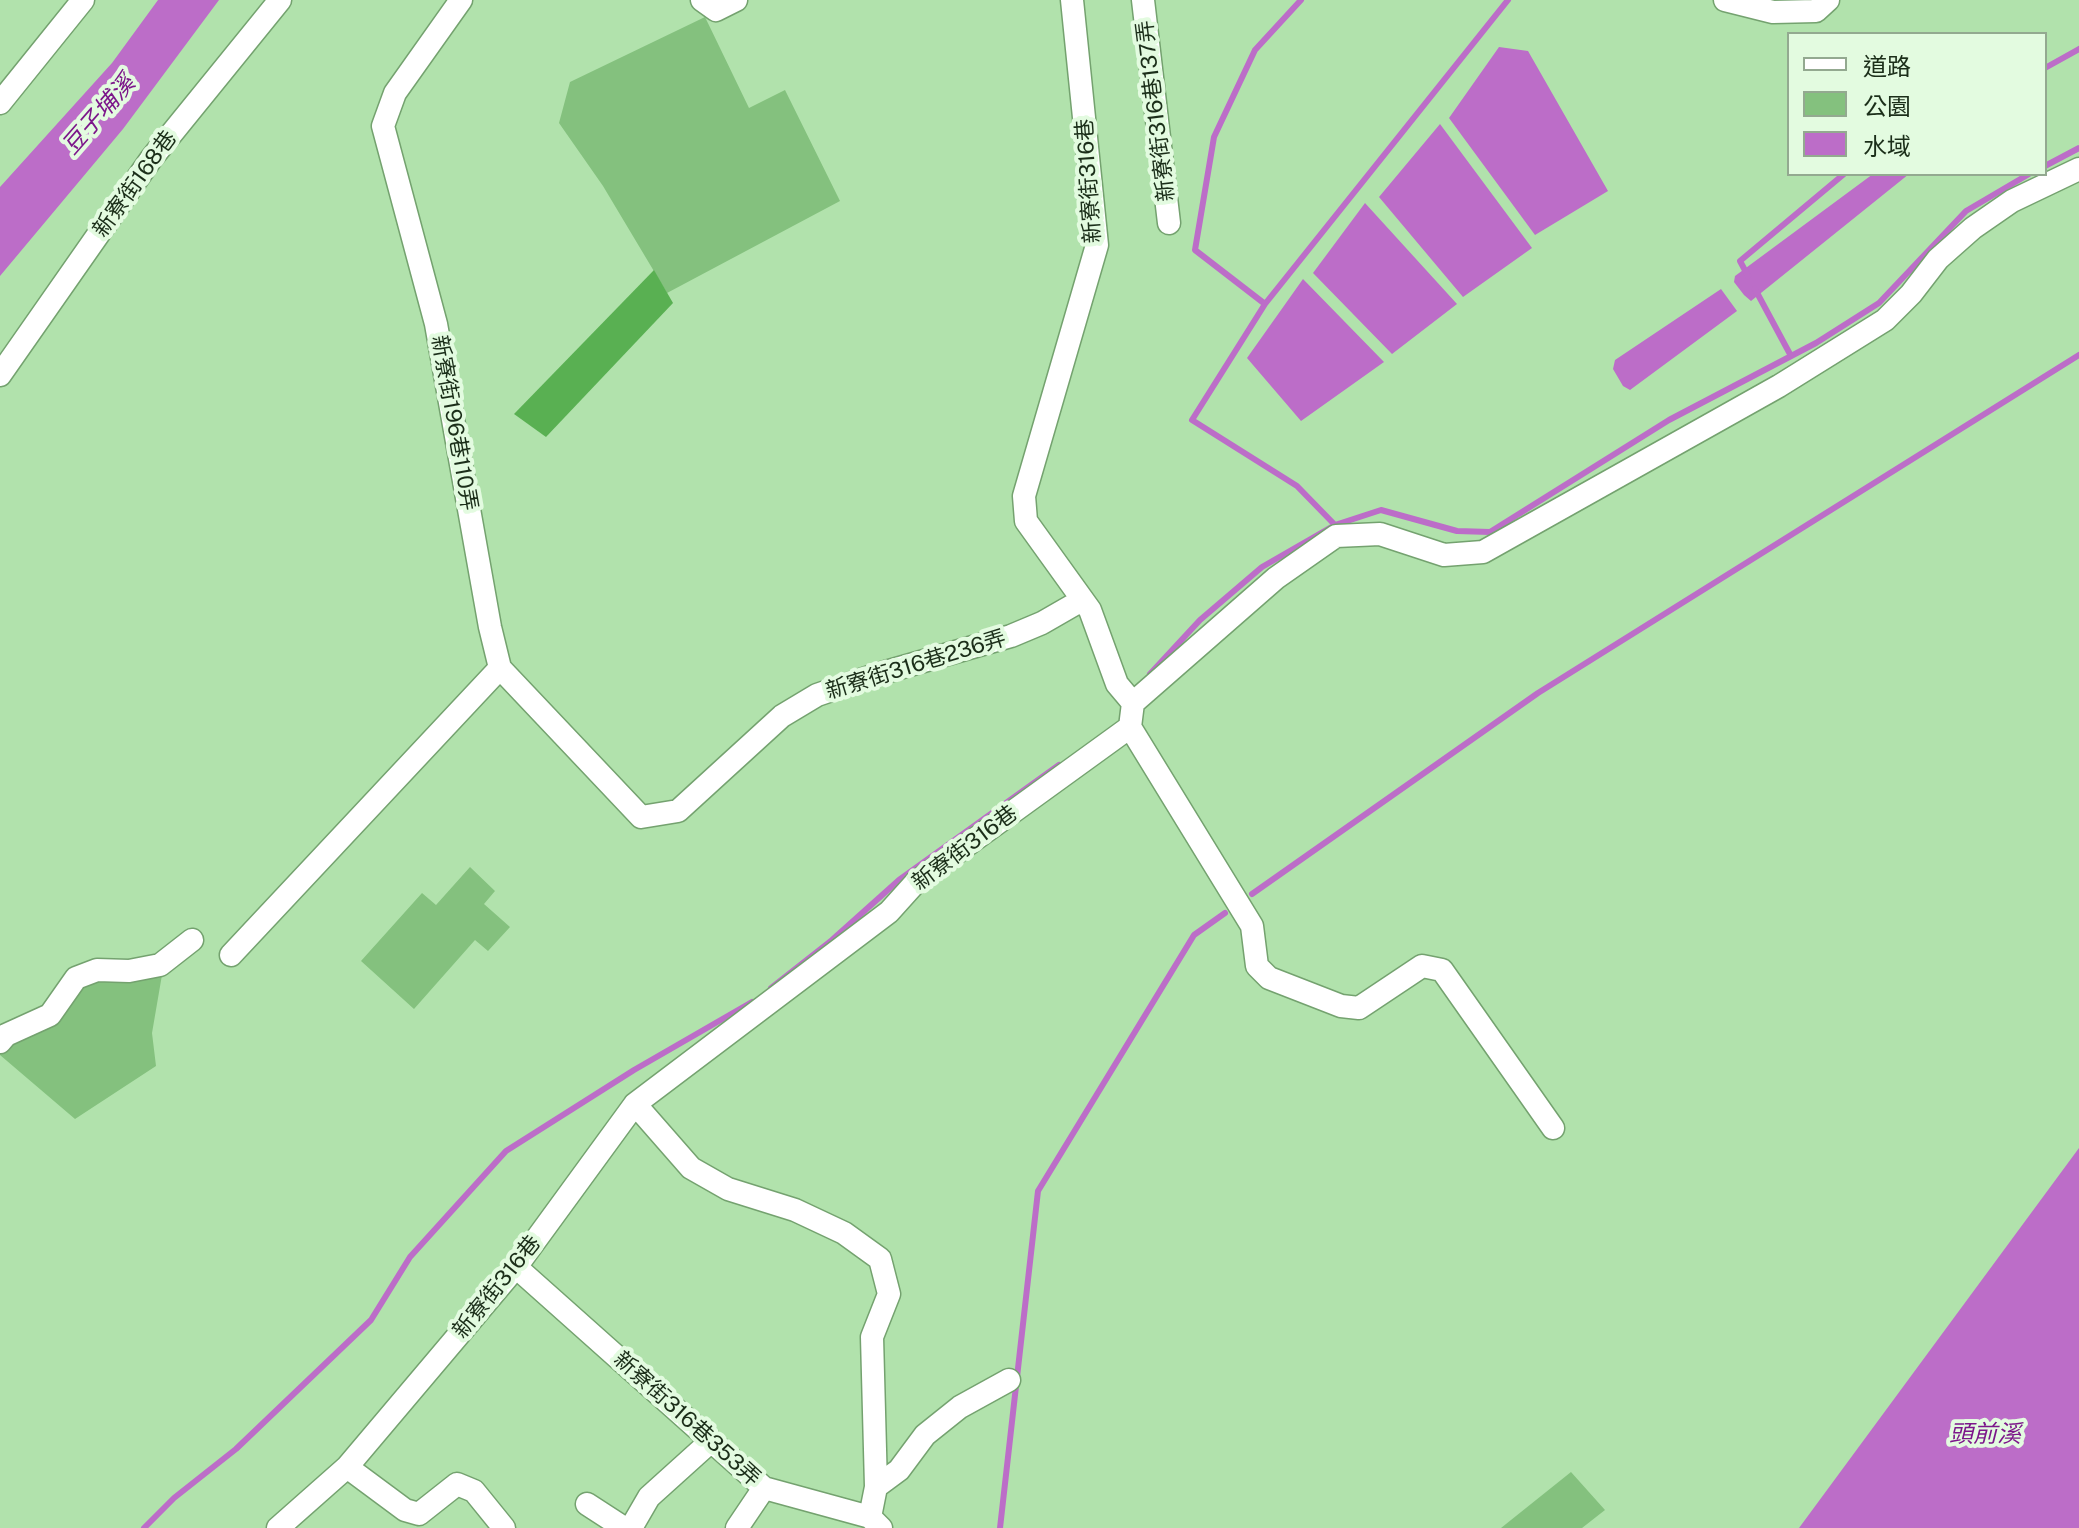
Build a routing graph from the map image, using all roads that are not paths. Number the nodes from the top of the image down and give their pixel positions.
1 (83, 0) edge
2 (280, 0) edge
3 (461, 0) edge
4 (702, 0) edge
5 (736, 0) edge
6 (1072, 0) edge
7 (1143, 0) edge
8 (1725, 0) edge
9 (1828, 0) edge
10 (0, 103) edge
11 (2079, 169) edge
12 (1169, 223) dead end
13 (0, 375) edge
14 (1082, 600) junction
15 (500, 668) junction
16 (1133, 703) junction
17 (1130, 727) junction
18 (192, 940) dead end
19 (231, 955) dead end
20 (0, 1042) edge
21 (635, 1104) junction
22 (1553, 1128) dead end
23 (516, 1267) junction
24 (1009, 1380) dead end
25 (710, 1442) junction
26 (347, 1467) junction
27 (876, 1487) junction
28 (764, 1488) junction
29 (587, 1504) dead end
30 (875, 1523) edge
31 (278, 1528) edge
32 (504, 1528) edge
33 (624, 1528) edge
34 (631, 1528) edge
35 (737, 1528) edge

1 - 10 street
2 - 13 street, 新寮街168巷
3 - 15 street, 新寮街196巷110弄
4 - 5 street
6 - 14 street, 新寮街316巷
7 - 12 street, 新寮街316巷137弄
8 - 9 street
11 - 16 street
14 - 15 street, 新寮街316巷236弄
14 - 16 street, 新寮街316巷
15 - 19 street
16 - 17 street
17 - 21 street, 新寮街316巷
17 - 22 street
18 - 20 street
21 - 23 street, 新寮街316巷
21 - 27 street
23 - 25 street, 新寮街316巷353弄
23 - 26 street, 新寮街316巷
24 - 27 street
25 - 28 street, 新寮街316巷353弄
25 - 34 street
26 - 31 street, 新寮街316巷
26 - 32 street
27 - 30 street
28 - 30 street, 新寮街316巷353弄
28 - 35 street
29 - 33 street

